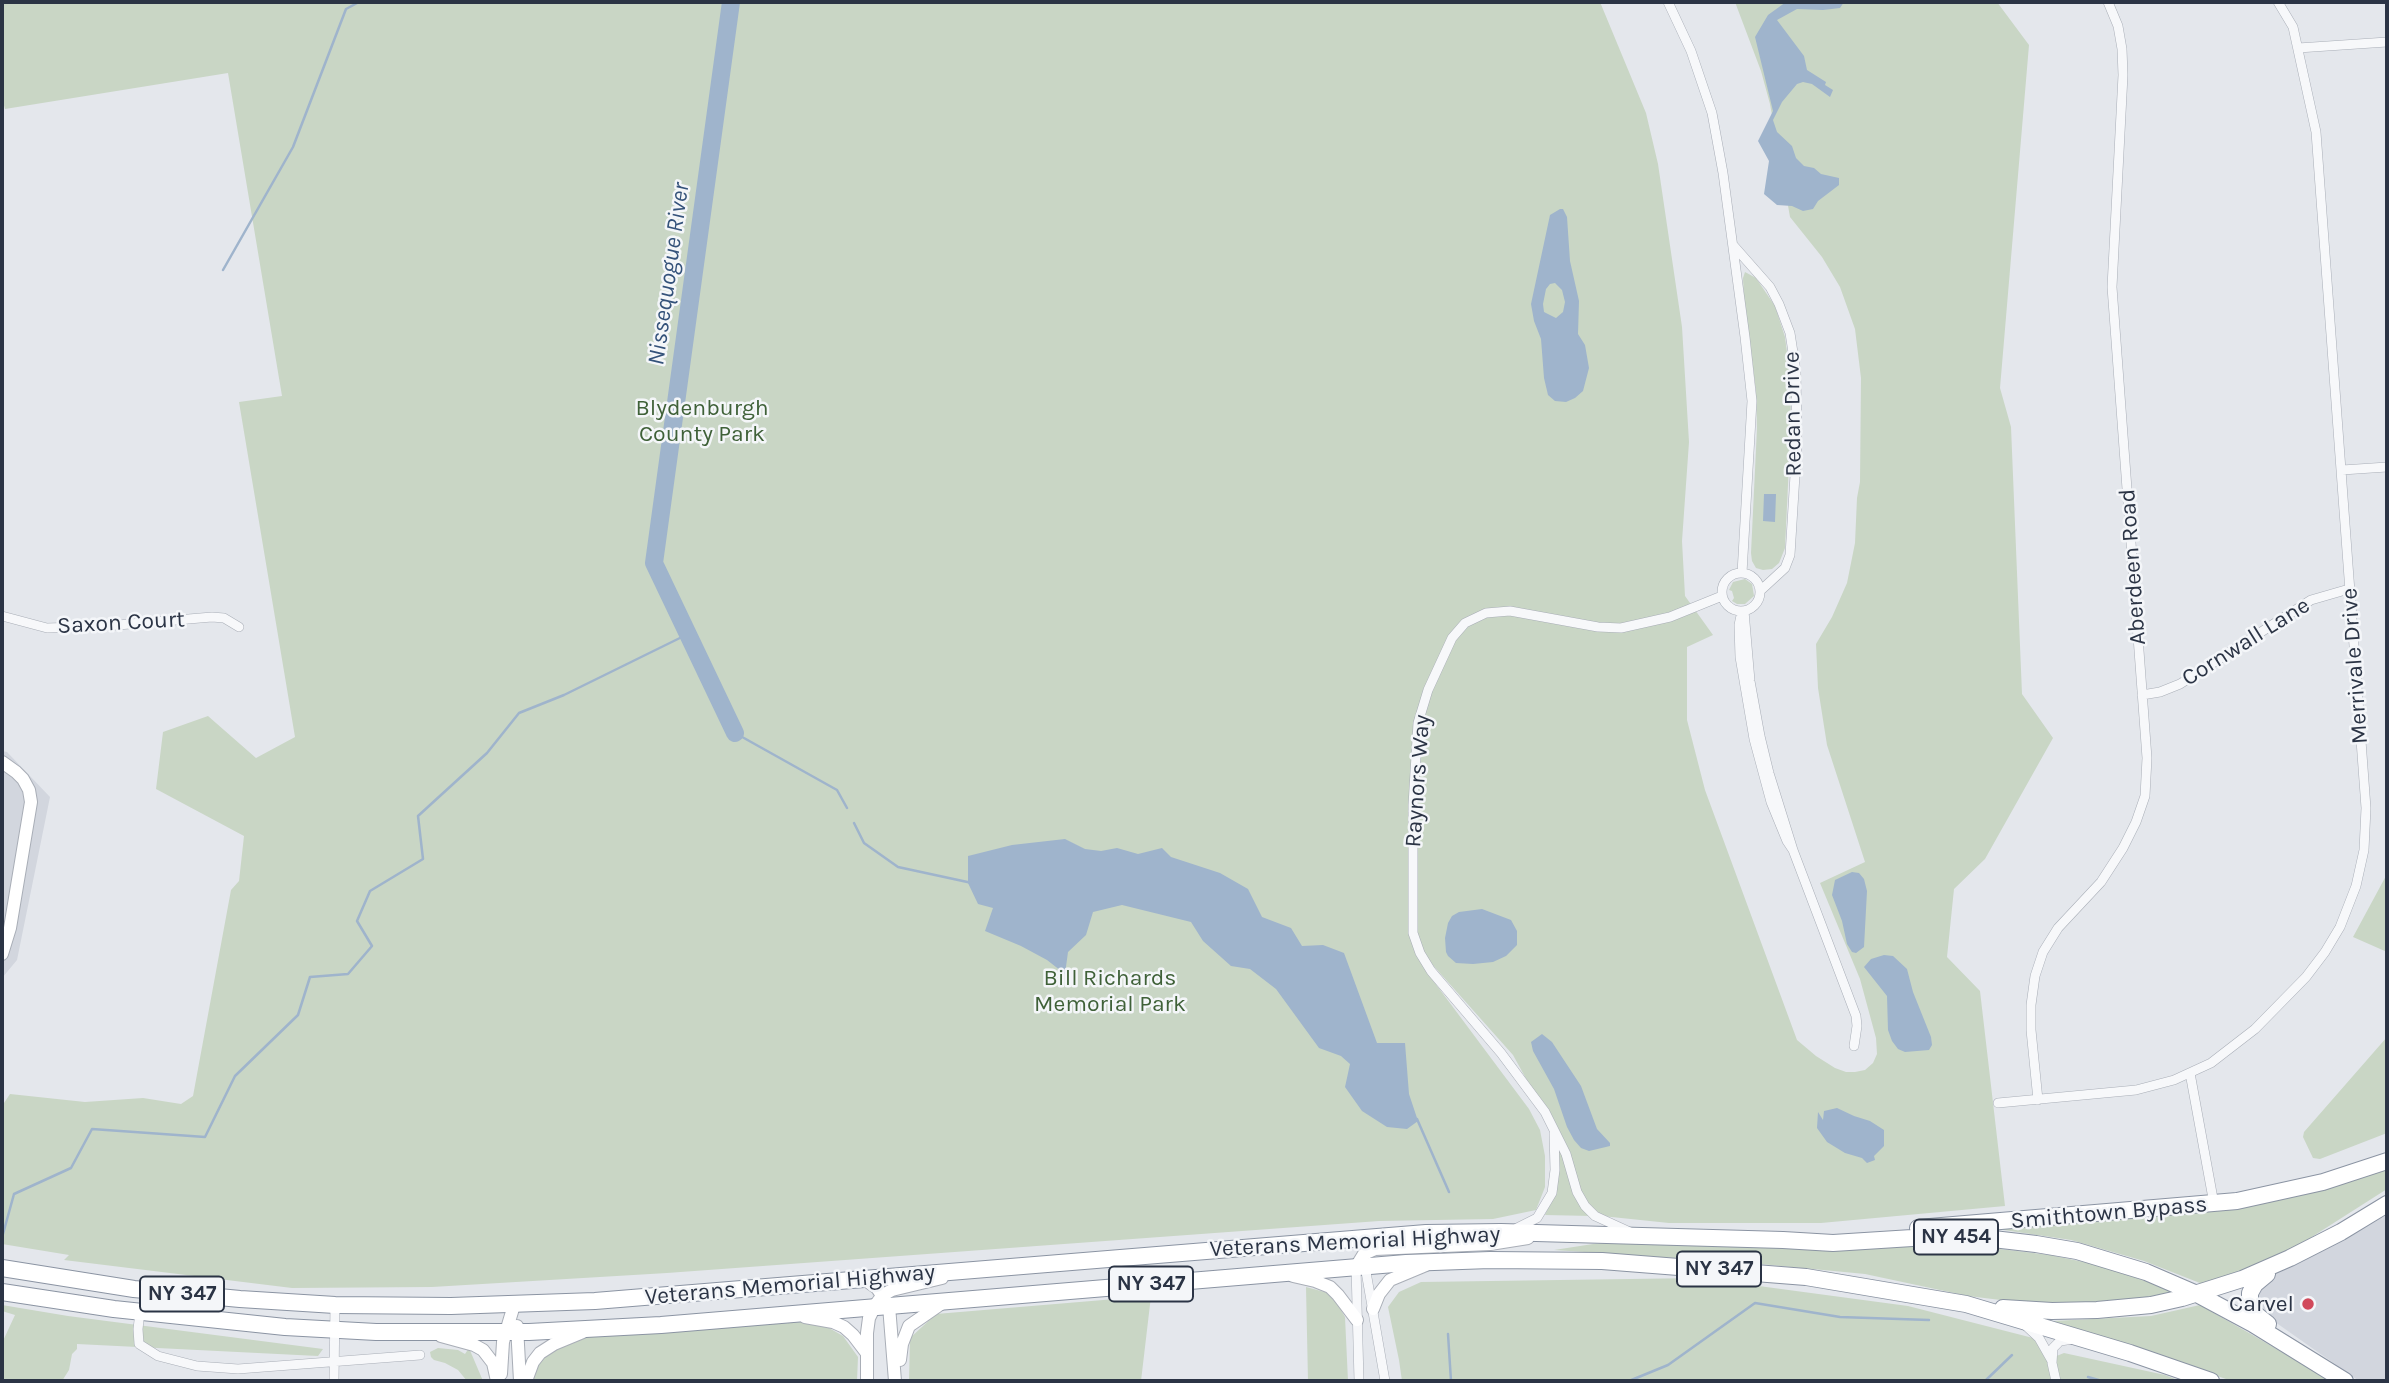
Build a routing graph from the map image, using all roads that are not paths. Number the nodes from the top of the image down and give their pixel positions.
1 (1668, 2) edge
2 (2108, 2) edge
3 (2278, 2) edge
4 (2387, 42) edge
5 (2298, 48) junction
6 (1732, 244) junction
7 (2387, 467) edge
8 (2342, 470) junction
9 (1742, 573) junction
10 (2349, 589) junction
11 (1760, 591) junction
12 (1722, 596) junction
13 (1743, 611) junction
14 (2, 616) edge
15 (239, 626) dead end
16 (2142, 695) junction
17 (2, 762) edge
18 (2, 954) edge
19 (1854, 1046) dead end
20 (2190, 1073) junction
21 (2038, 1100) junction
22 (1998, 1103) dead end
23 (1554, 1128) junction
24 (2387, 1161) edge
25 (2214, 1204) junction
26 (2387, 1204) edge
27 (2387, 1210) edge
28 (2367, 1217) junction
29 (1501, 1232) junction
30 (1556, 1233) junction
31 (1639, 1236) junction
32 (1333, 1239) junction
33 (1783, 1240) junction
34 (2290, 1258) junction
35 (1435, 1261) junction
36 (1361, 1263) junction
37 (2, 1268) edge
38 (980, 1269) junction
39 (1279, 1273) junction
40 (864, 1279) junction
41 (2, 1292) edge
42 (2197, 1294) junction
43 (945, 1301) junction
44 (882, 1303) junction
45 (1966, 1304) junction
46 (335, 1305) junction
47 (514, 1305) junction
48 (1373, 1309) junction
49 (140, 1312) junction
50 (791, 1314) junction
51 (1357, 1320) junction
52 (2020, 1320) junction
53 (335, 1330) junction
54 (590, 1330) junction
55 (512, 1332) junction
56 (427, 1333) junction
57 (2084, 1339) junction
58 (866, 1352) junction
59 (420, 1355) dead end
60 (334, 1361) junction
61 (2052, 1363) junction
62 (334, 1381) edge
63 (499, 1381) edge
64 (520, 1381) edge
65 (526, 1381) edge
66 (867, 1381) edge
67 (896, 1381) edge
68 (1359, 1381) edge
69 (1385, 1381) edge
70 (2056, 1381) edge
71 (2211, 1381) edge
72 (2345, 1381) edge

1 - 6 street, Redan Drive
2 - 16 street, Aberdeen Road
3 - 5 street, Merrivale Drive
4 - 5 street
5 - 8 street, Merrivale Drive
6 - 9 street, Redan Drive
6 - 11 street, Redan Drive
7 - 8 street
8 - 10 street, Merrivale Drive
9 - 11 street
9 - 12 street
10 - 16 street, Cornwall Lane
10 - 20 street, Merrivale Drive
11 - 13 street, Redan Drive
12 - 13 street
12 - 23 street, Raynors Way
13 - 19 street
14 - 15 street, Saxon Court
16 - 21 street, Aberdeen Road
17 - 18 street
20 - 21 street, Merrivale Drive
20 - 25 street
21 - 22 street, Merrivale Drive
23 - 29 street
23 - 31 street, Raynors Way
24 - 25 highway, Smithtown Bypass / NY 347
25 - 33 highway, Smithtown Bypass / NY 347
26 - 28 highway, NY 347
27 - 28 street
28 - 34 highway, NY 347
29 - 30 highway, Veterans Memorial Highway / NY 347
29 - 32 highway, Veterans Memorial Highway / NY 347
30 - 31 highway, Veterans Memorial Highway / NY 347
30 - 36 street
31 - 33 highway, Veterans Memorial Highway / NY 347
32 - 36 street
32 - 38 highway, Veterans Memorial Highway / NY 347
33 - 42 highway, Veterans Memorial Highway / NY 454
34 - 42 highway, NY 347
34 - 72 highway
35 - 36 highway, Veterans Memorial Highway / NY 347
35 - 45 highway, Veterans Memorial Highway / NY 347
35 - 48 street
36 - 39 highway, Veterans Memorial Highway / NY 347
36 - 48 street
36 - 51 street
37 - 46 highway, Veterans Memorial Highway / NY 347
38 - 40 highway, Veterans Memorial Highway / NY 347
38 - 44 street
39 - 43 highway, Veterans Memorial Highway / NY 347
39 - 51 street
40 - 44 street
40 - 47 highway, Veterans Memorial Highway / NY 347
41 - 49 highway, Veterans Memorial Highway / NY 347
42 - 45 highway, NY 347
42 - 72 highway, Veterans Memorial Highway / NY 454
43 - 44 highway, Veterans Memorial Highway / NY 347
43 - 67 street
44 - 50 highway, Veterans Memorial Highway / NY 347
44 - 58 street
44 - 67 street
45 - 52 highway, Veterans Memorial Highway
46 - 47 highway, Veterans Memorial Highway / NY 347
46 - 53 street
47 - 55 street
48 - 69 street
49 - 53 highway, Veterans Memorial Highway / NY 347
49 - 60 street
50 - 54 highway, Veterans Memorial Highway / NY 347
50 - 58 street
51 - 68 street
52 - 57 highway, Veterans Memorial Highway
52 - 61 street
53 - 56 highway, Veterans Memorial Highway / NY 347
53 - 60 street
54 - 55 highway, Veterans Memorial Highway / NY 347
54 - 65 street
55 - 56 highway, Veterans Memorial Highway / NY 347
55 - 63 street
55 - 64 street
56 - 63 street
57 - 61 street
57 - 71 highway, Veterans Memorial Highway
58 - 66 street
59 - 60 street
60 - 62 street
61 - 70 street

